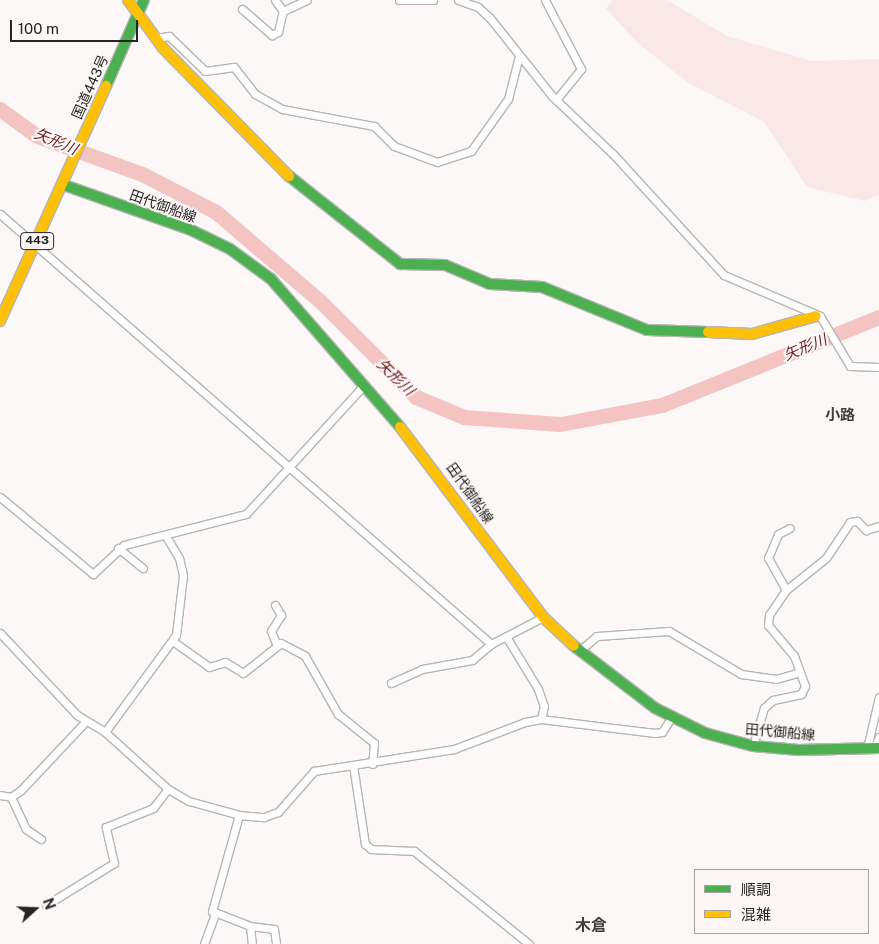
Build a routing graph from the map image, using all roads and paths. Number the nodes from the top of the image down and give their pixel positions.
1 (128, 0) edge
2 (144, 0) edge
3 (275, 0) edge
4 (307, 0) edge
5 (399, 0) edge
6 (433, 0) edge
7 (458, 0) edge
8 (545, 0) edge
9 (242, 9) dead end
10 (283, 11) junction
11 (139, 12) junction
12 (156, 38) junction
13 (519, 56) junction
14 (556, 100) junction
15 (64, 185) junction
16 (0, 214) edge
17 (35, 245) junction
18 (820, 319) junction
19 (0, 321) edge
20 (879, 367) edge
21 (365, 384) junction
22 (288, 467) junction
23 (0, 497) edge
24 (879, 526) edge
25 (790, 528) dead end
26 (166, 536) junction
27 (118, 548) junction
28 (143, 568) dead end
29 (786, 590) junction
30 (275, 605) dead end
31 (543, 617) junction
32 (0, 633) edge
33 (507, 638) junction
34 (174, 642) junction
35 (491, 644) junction
36 (277, 646) junction
37 (579, 651) junction
38 (800, 672) junction
39 (392, 683) dead end
40 (879, 697) edge
41 (670, 718) junction
42 (541, 719) junction
43 (86, 721) junction
44 (105, 732) junction
45 (879, 736) edge
46 (753, 746) junction
47 (873, 748) edge
48 (372, 764) junction
49 (353, 765) junction
50 (168, 789) junction
51 (0, 795) edge
52 (11, 796) junction
53 (239, 815) junction
54 (41, 839) dead end
55 (46, 905) dead end
56 (216, 914) junction
57 (250, 926) junction
58 (204, 944) edge
59 (252, 944) edge
60 (276, 944) edge
61 (529, 944) edge

1 - 11 main road
2 - 11 main road, 国道443号 / 443
3 - 10 street
4 - 10 street
5 - 6 street
7 - 13 street
8 - 14 street
9 - 10 street
11 - 12 main road
11 - 15 main road, 国道443号 / 443
12 - 13 street
12 - 18 main road
13 - 14 street
14 - 18 street
15 - 17 main road, 国道443号 / 443
15 - 21 main road, 田代御船線
16 - 17 street
17 - 19 main road, 国道443号 / 443
17 - 22 street
18 - 20 street
21 - 22 street
21 - 31 main road, 田代御船線
22 - 26 street
22 - 35 street
23 - 27 street
24 - 29 street
25 - 29 street
26 - 27 street
26 - 34 street
27 - 28 street
29 - 38 street
30 - 36 street
31 - 33 street
31 - 37 main road, 田代御船線
32 - 43 street
33 - 35 street
33 - 42 street
34 - 36 street
34 - 44 street
35 - 39 street
36 - 48 street
37 - 38 street
37 - 41 main road, 田代御船線
38 - 46 street
40 - 47 street
41 - 42 street
41 - 46 main road, 田代御船線
42 - 48 street
43 - 44 street
43 - 52 street
44 - 50 street
45 - 47 street
46 - 47 main road, 田代御船線
48 - 49 street
49 - 53 street
49 - 61 street
50 - 53 street
50 - 55 street
51 - 52 street
52 - 54 street
53 - 56 street
56 - 57 street
56 - 58 street
57 - 59 street
57 - 60 street

